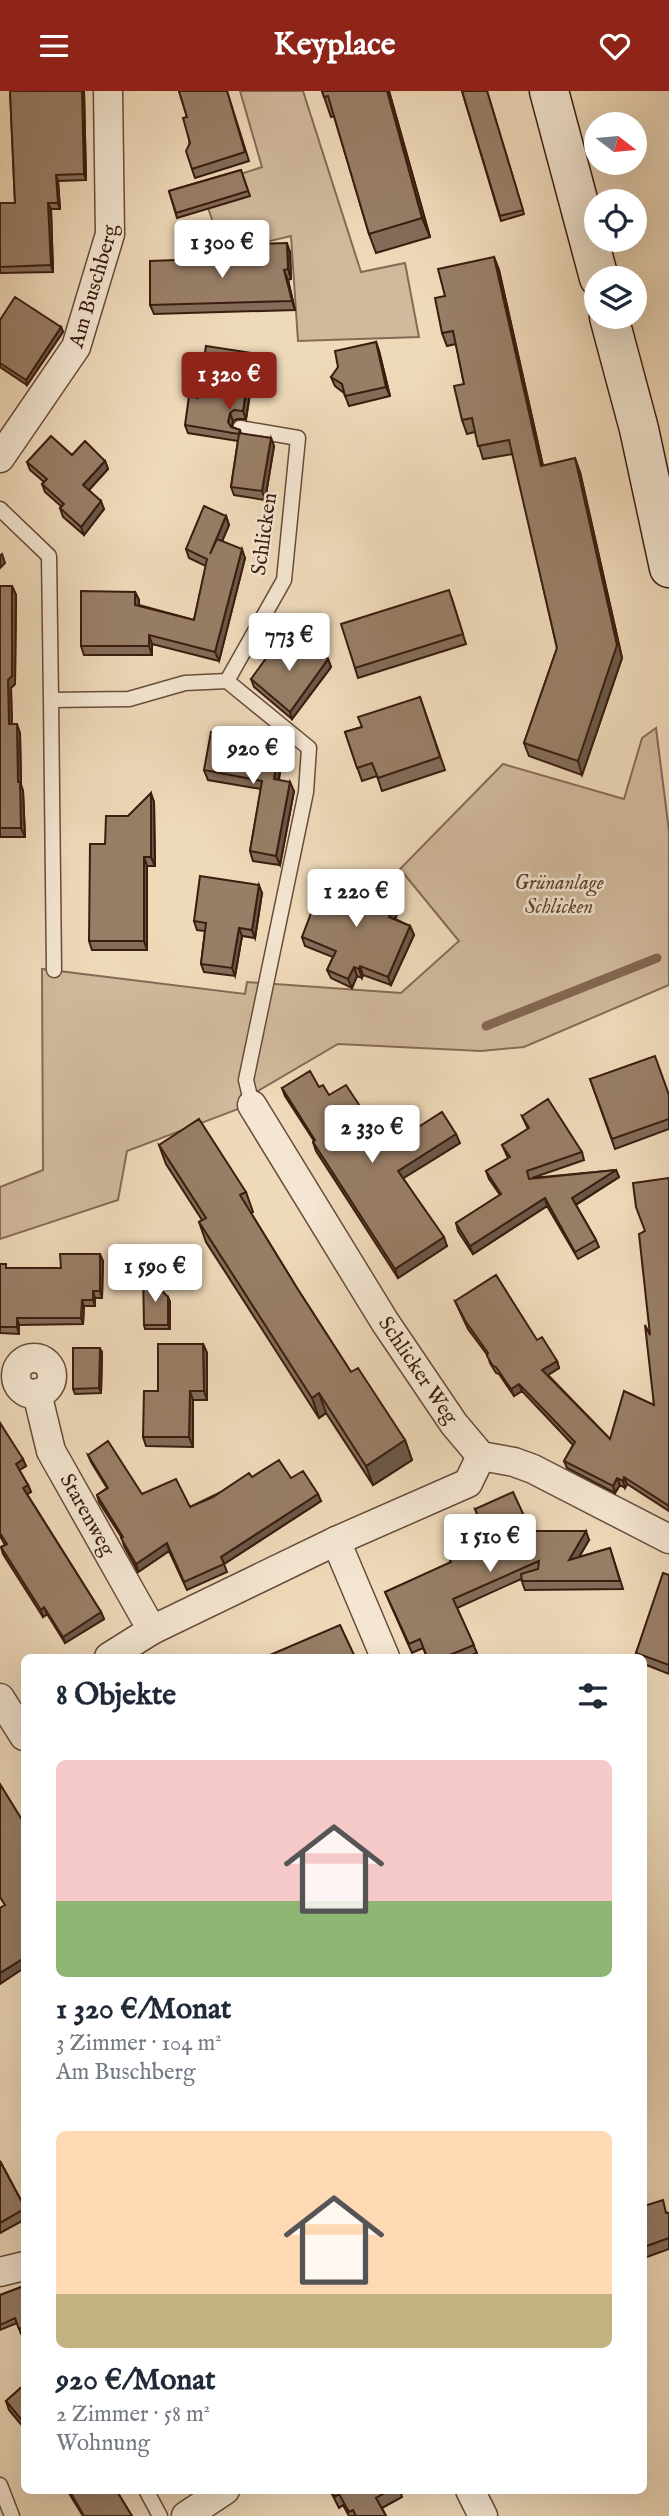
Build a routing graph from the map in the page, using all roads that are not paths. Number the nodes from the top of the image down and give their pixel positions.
1 (108, 91) edge
2 (549, 91) edge
3 (596, 266) edge
4 (612, 329) edge
5 (240, 428) edge
6 (0, 458) edge
7 (0, 509) edge
8 (669, 568) edge
9 (227, 681) junction
10 (51, 700) junction
11 (54, 970) dead end
12 (252, 1105) joint
13 (37, 1393) dead end
14 (481, 1456) junction
15 (669, 1539) edge
16 (335, 1541) junction
17 (152, 1630) junction
18 (114, 1654) edge
19 (384, 1654) edge
20 (21, 2267) edge
21 (0, 2272) edge
22 (0, 2485) edge
23 (148, 2494) edge
24 (219, 2494) edge
25 (472, 2494) edge
26 (12, 2516) edge
27 (160, 2516) edge
28 (186, 2516) edge
29 (483, 2516) edge

1 - 6 street, Am Buschberg
2 - 3 main road
4 - 8 main road
5 - 9 lane, Schlicken
7 - 10 lane
9 - 10 lane
9 - 12 lane
10 - 11 lane
12 - 14 street, Schlicker Weg
13 - 17 street, Starenweg
14 - 15 street
14 - 16 street
16 - 17 street
16 - 19 street
17 - 18 street
20 - 21 street
22 - 26 lane
23 - 27 lane
24 - 28 street
25 - 29 street

